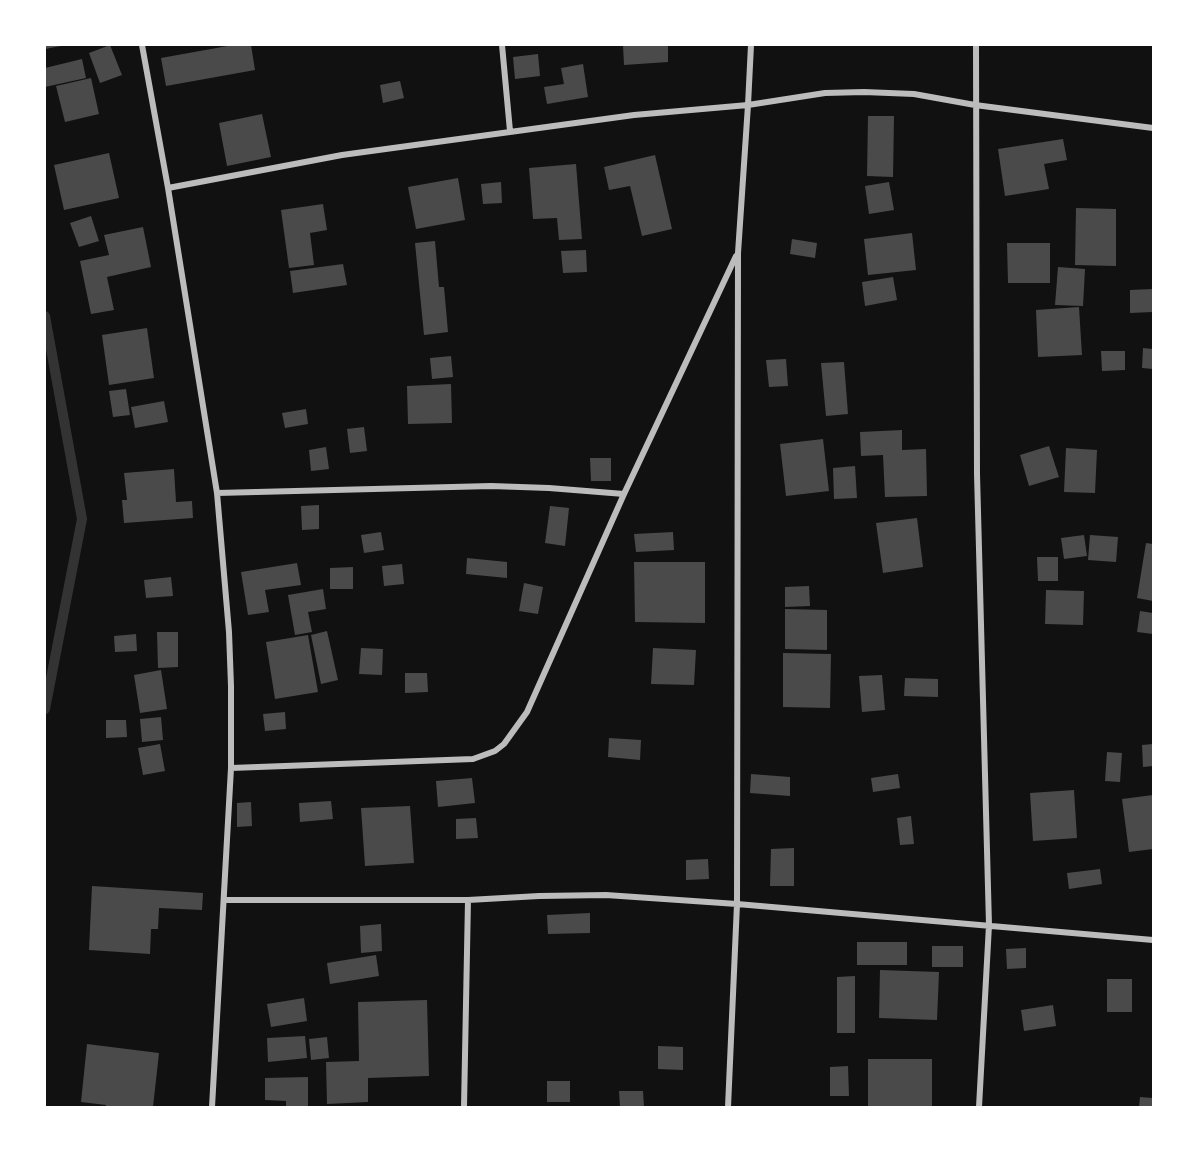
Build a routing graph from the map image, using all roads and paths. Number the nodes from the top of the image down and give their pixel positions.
1 (142, 45) edge
2 (502, 45) edge
3 (751, 45) edge
4 (976, 45) edge
5 (748, 105) junction
6 (975, 105) junction
7 (1153, 128) edge
8 (510, 131) junction
9 (168, 189) junction
10 (738, 253) junction
11 (217, 493) junction
12 (624, 494) junction
13 (231, 768) junction
14 (224, 900) junction
15 (468, 900) junction
16 (737, 904) junction
17 (990, 925) junction
18 (1153, 940) edge
19 (212, 1107) edge
20 (464, 1107) edge
21 (728, 1107) edge
22 (979, 1107) edge

1 - 9 street
2 - 8 street
3 - 5 street
4 - 6 street
5 - 6 street
5 - 8 street
5 - 10 street
6 - 7 street
6 - 17 street
8 - 9 street
9 - 11 street
10 - 12 street
10 - 16 street
11 - 12 street
11 - 13 street
12 - 13 street
13 - 14 street
14 - 15 street
14 - 19 street
15 - 16 street
15 - 20 street
16 - 17 street
16 - 21 street
17 - 18 street
17 - 22 street

